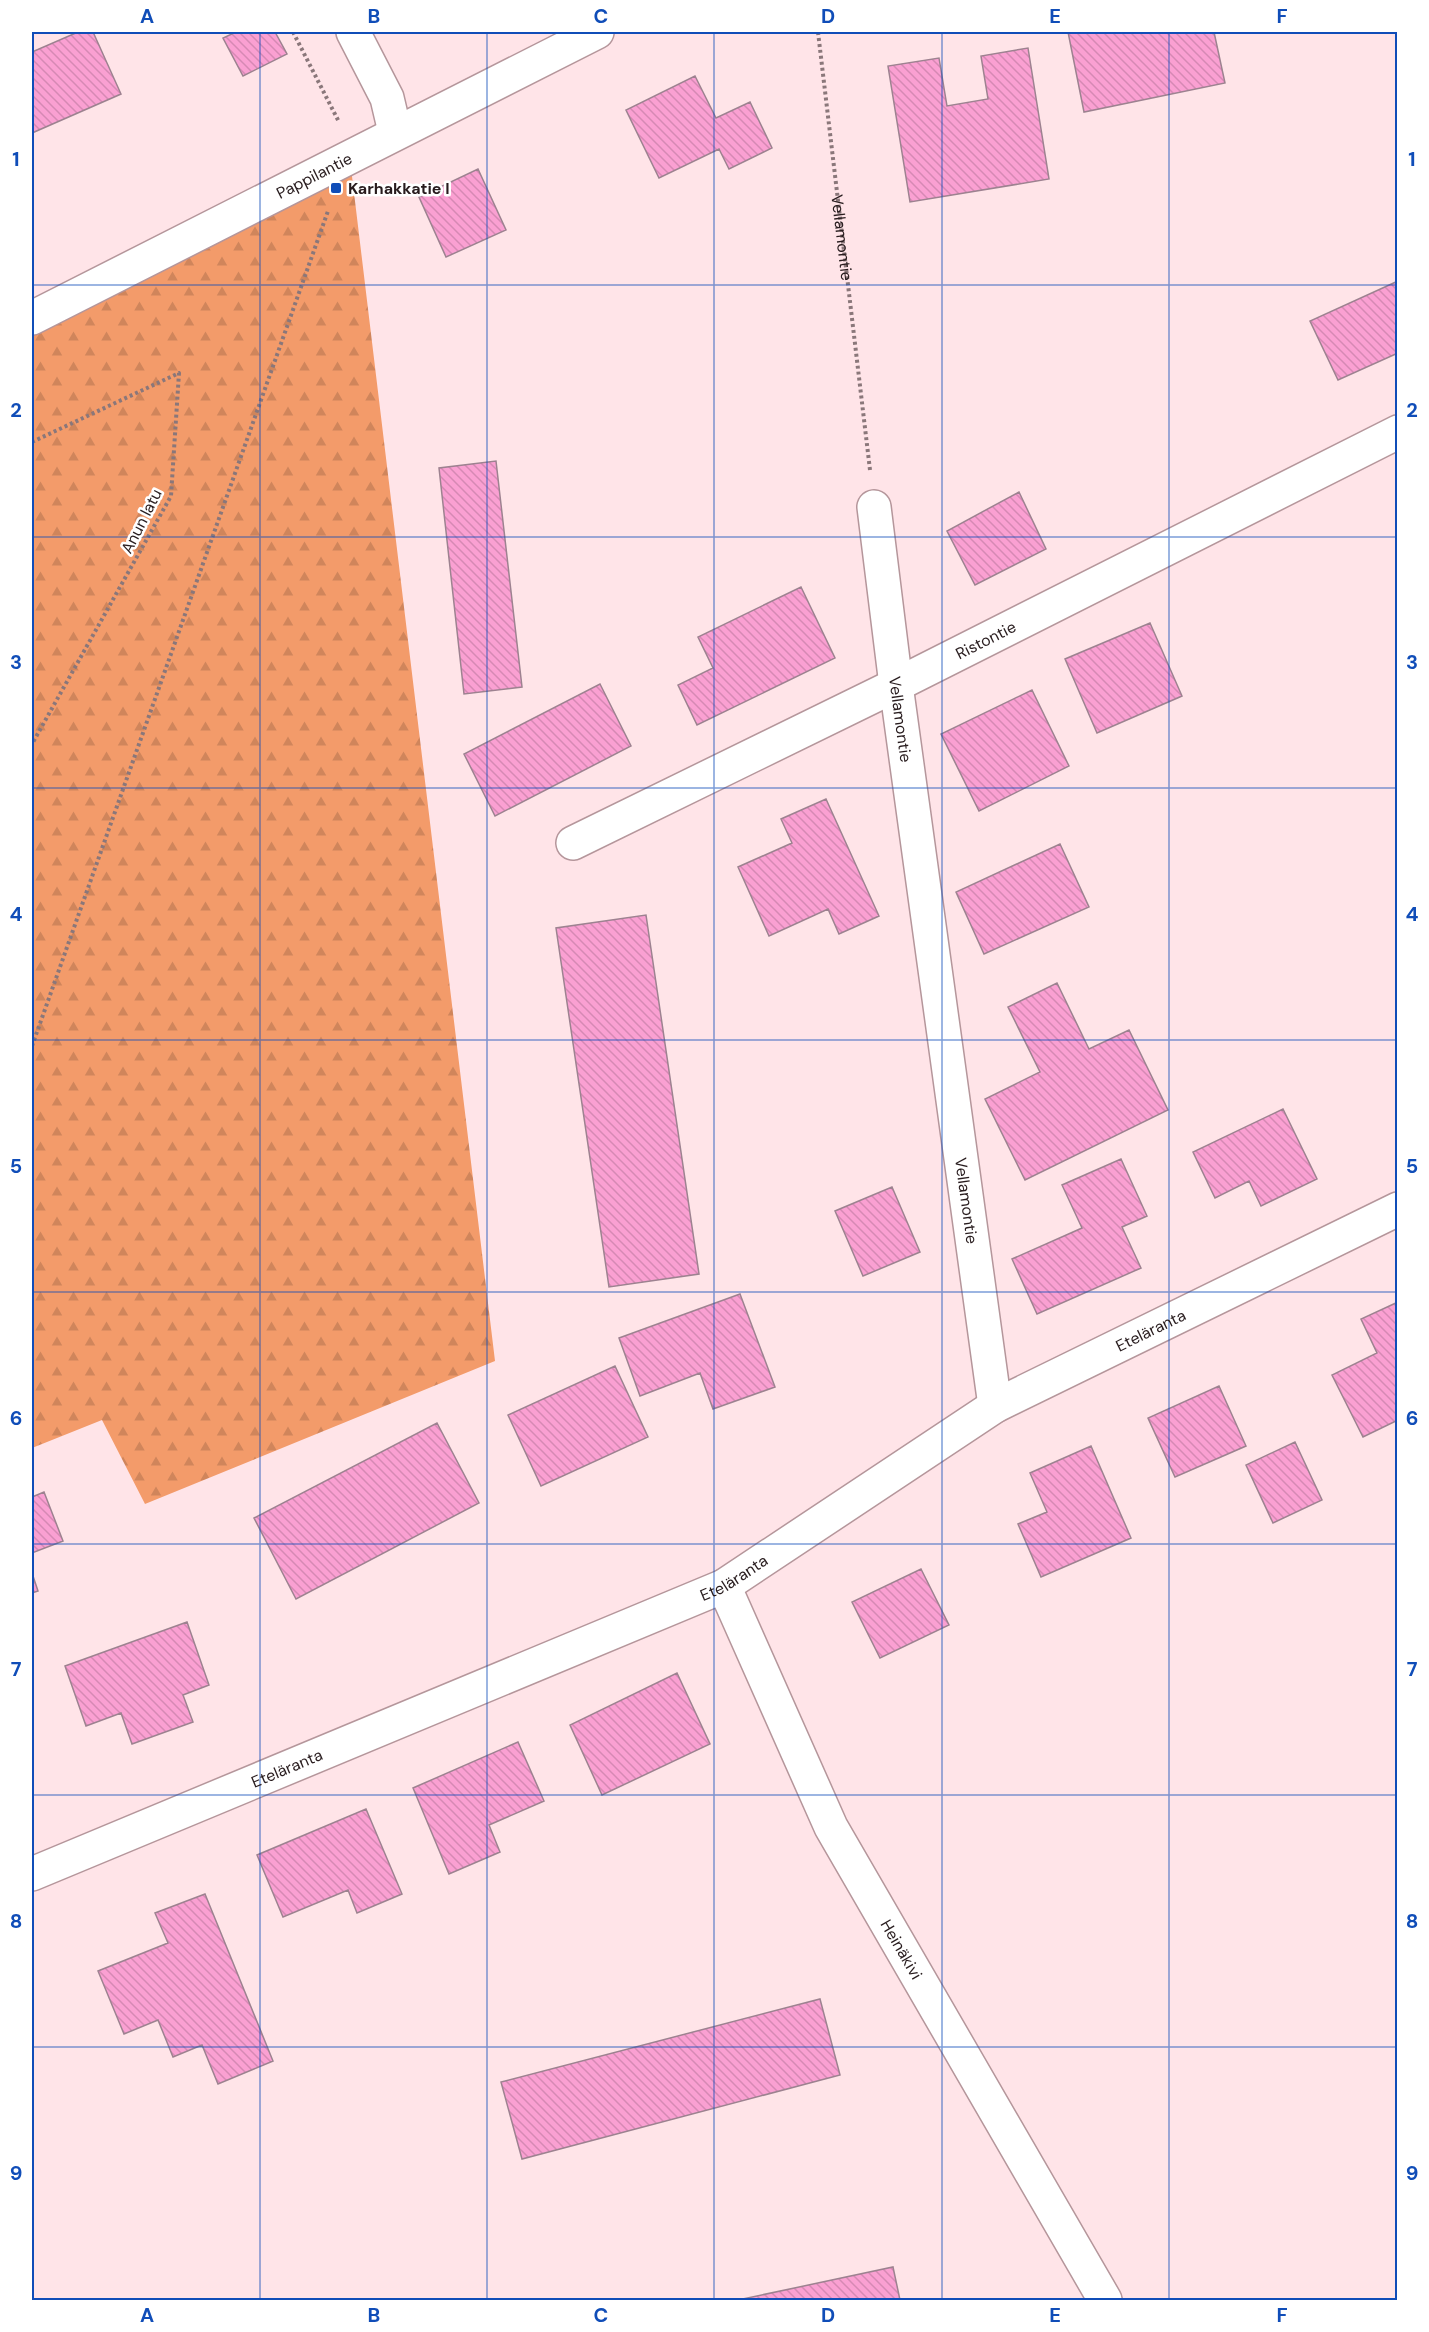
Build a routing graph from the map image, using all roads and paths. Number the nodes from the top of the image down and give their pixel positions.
1 (293, 32) edge
2 (353, 32) edge
3 (597, 32) edge
4 (818, 32) edge
5 (339, 123) dead end
6 (395, 132) junction
7 (332, 200) dead end
8 (32, 318) edge
9 (1398, 432) edge
10 (32, 442) edge
11 (874, 507) joint
12 (896, 685) junction
13 (32, 744) edge
14 (573, 843) dead end
15 (32, 1046) edge
16 (1398, 1209) edge
17 (995, 1406) junction
18 (724, 1586) junction
19 (32, 1874) edge
20 (1105, 2301) edge

1 - 5 path
2 - 6 street
3 - 6 street, Pappilantie
4 - 11 path, Vellamontie
6 - 8 street, Pappilantie
7 - 15 path
9 - 12 street, Ristontie
10 - 13 path, Anun latu
11 - 12 street, Vellamontie
12 - 14 street, Ristontie
12 - 17 street, Vellamontie
16 - 17 street, Eteläranta
17 - 18 street, Eteläranta
18 - 19 street, Eteläranta
18 - 20 street, Heinäkivi

